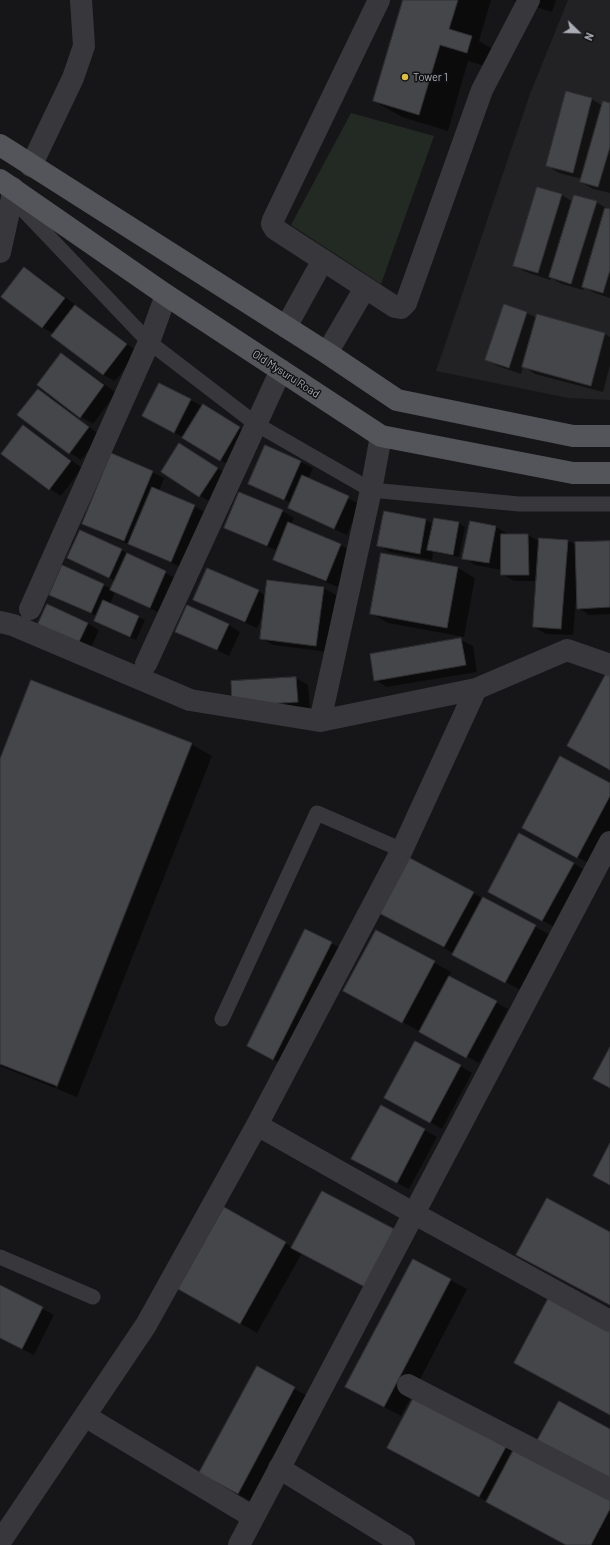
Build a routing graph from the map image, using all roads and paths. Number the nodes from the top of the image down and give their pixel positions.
1 (81, 0) edge
2 (379, 0) edge
3 (529, 0) edge
4 (0, 145) edge
5 (31, 166) junction
6 (8, 189) edge
7 (0, 252) edge
8 (323, 260) junction
9 (365, 288) junction
10 (166, 295) junction
11 (286, 327) junction
12 (149, 342) junction
13 (327, 353) junction
14 (280, 370) junction
15 (256, 424) junction
16 (381, 436) junction
17 (610, 436) edge
18 (610, 473) edge
19 (371, 490) junction
20 (610, 504) edge
21 (30, 608) dead end
22 (0, 622) edge
23 (146, 664) dead end
24 (610, 665) edge
25 (476, 689) junction
26 (320, 721) junction
27 (610, 842) edge
28 (402, 850) junction
29 (222, 1018) dead end
30 (256, 1125) junction
31 (413, 1214) junction
32 (0, 1256) edge
33 (93, 1297) dead end
34 (610, 1321) edge
35 (408, 1385) dead end
36 (85, 1416) junction
37 (279, 1468) junction
38 (610, 1489) edge
39 (253, 1517) junction
40 (0, 1542) edge
41 (238, 1545) edge
42 (404, 1545) edge

1 - 5 street
2 - 8 street
3 - 9 street
4 - 5 main road
5 - 11 main road
6 - 7 street
6 - 10 main road, Old Mysuru Road
6 - 12 lane
8 - 9 street
8 - 11 street
9 - 13 street
10 - 12 street
10 - 14 main road, Old Mysuru Road
11 - 13 main road
12 - 15 lane
12 - 21 street
13 - 17 main road
14 - 15 street
14 - 16 main road, Old Mysuru Road
15 - 19 lane
15 - 23 street
16 - 18 main road, Old Mysuru Road
16 - 19 street
19 - 20 lane
19 - 26 street
22 - 26 street
24 - 25 street
25 - 26 street
25 - 28 street
27 - 31 street
28 - 29 lane
28 - 30 street
30 - 31 street
30 - 36 street
31 - 34 street
31 - 37 street
32 - 33 lane
35 - 38 street
36 - 39 street
36 - 40 street
37 - 39 street
37 - 42 street
39 - 41 street

